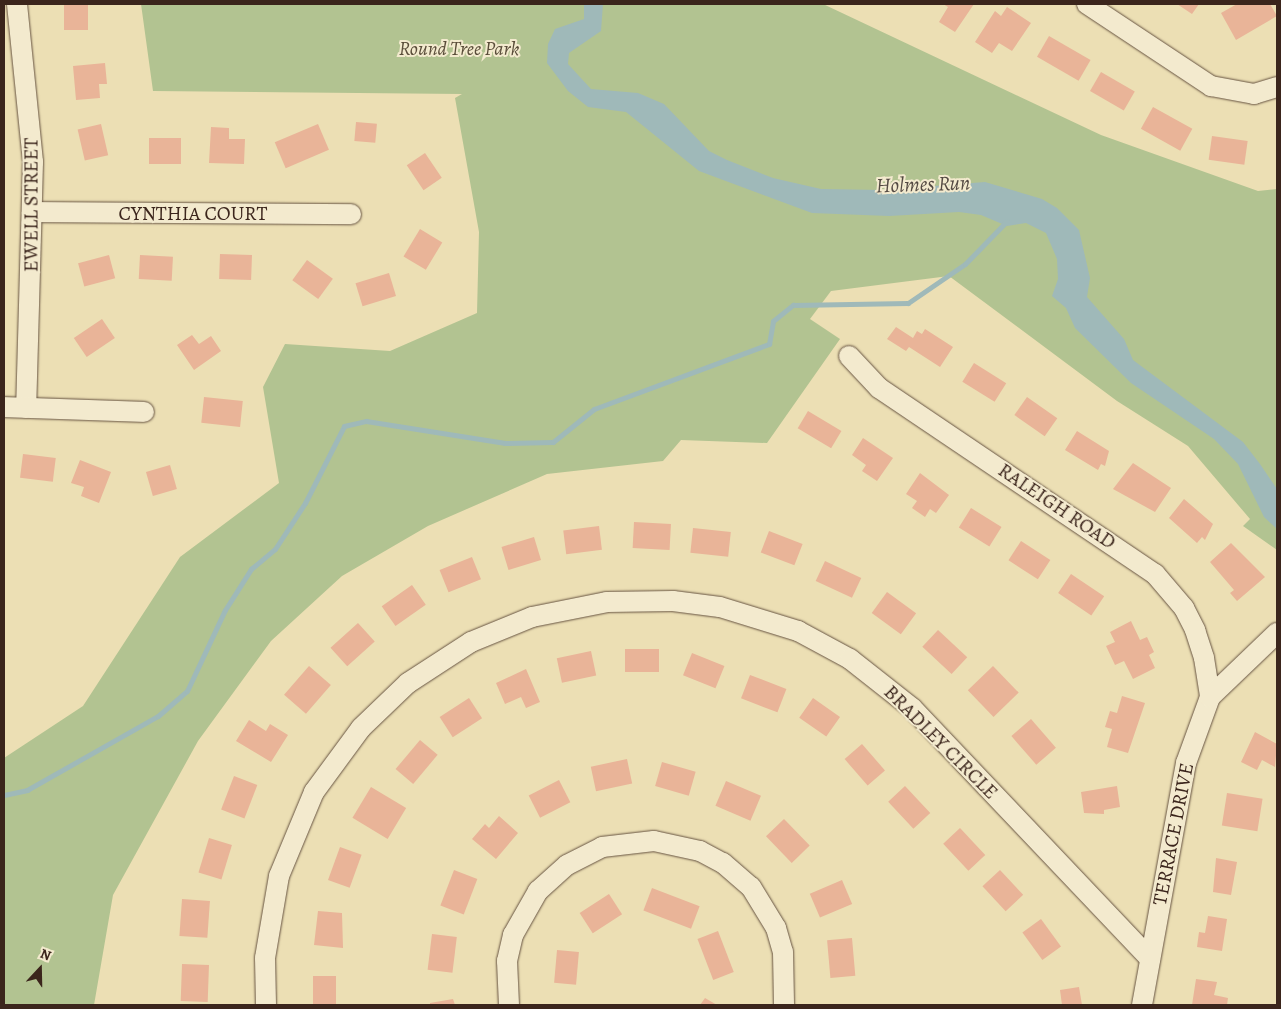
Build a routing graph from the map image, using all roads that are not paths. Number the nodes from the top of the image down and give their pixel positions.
1 (17, 4) edge
2 (1088, 4) edge
3 (1277, 87) edge
4 (34, 212) junction
5 (351, 214) dead end
6 (849, 356) dead end
7 (4, 407) edge
8 (26, 408) junction
9 (144, 412) dead end
10 (1277, 634) edge
11 (1210, 697) junction
12 (1150, 959) junction
13 (266, 1005) edge
14 (509, 1005) edge
15 (784, 1005) edge
16 (1142, 1005) edge

1 - 4 street, EWELL STREET
2 - 3 street
4 - 5 street, CYNTHIA COURT
4 - 8 street, EWELL STREET
6 - 11 street, RALEIGH ROAD
7 - 8 street
8 - 9 street
10 - 11 street, TERRACE DRIVE
11 - 12 street, TERRACE DRIVE
12 - 13 street, BRADLEY CIRCLE
12 - 16 street, TERRACE DRIVE
14 - 15 street

